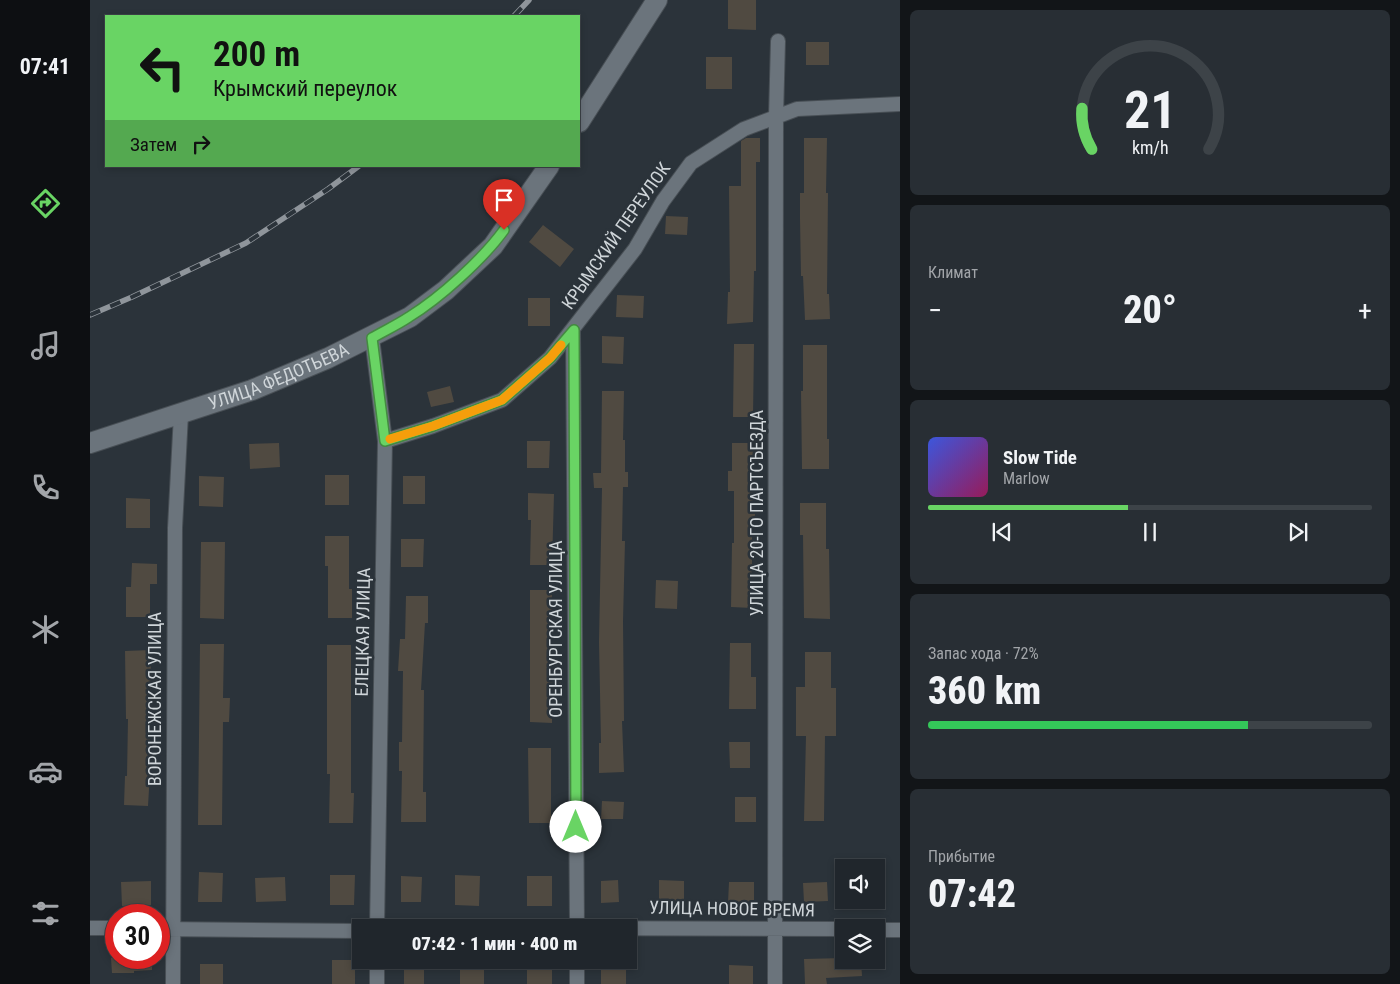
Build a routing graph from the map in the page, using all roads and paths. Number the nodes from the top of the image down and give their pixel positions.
1 (657, 0) edge
2 (778, 41) dead end
3 (900, 104) edge
4 (776, 117) junction
5 (580, 120) edge
6 (548, 167) edge
7 (574, 330) junction
8 (372, 338) junction
9 (181, 414) junction
10 (385, 441) junction
11 (90, 443) edge
12 (377, 919) edge
13 (577, 919) edge
14 (637, 927) edge
15 (90, 928) edge
16 (105, 928) edge
17 (775, 928) junction
18 (173, 929) junction
19 (835, 929) edge
20 (352, 930) edge
21 (885, 930) edge
22 (900, 930) edge
23 (377, 969) edge
24 (577, 969) edge
25 (173, 984) edge
26 (377, 984) edge
27 (577, 984) edge
28 (775, 984) edge

1 - 5 main road
2 - 4 street, УЛИЦА 20-ГО ПАРТСЪЕЗДА
3 - 4 street, КРЫМСКИЙ ПЕРЕУЛОК
4 - 7 street, КРЫМСКИЙ ПЕРЕУЛОК
4 - 17 street, УЛИЦА 20-ГО ПАРТСЪЕЗДА
6 - 8 main road, УЛИЦА ФЕДОТЬЕВА
7 - 10 street, КРЫМСКИЙ ПЕРЕУЛОК
7 - 13 street, ОРЕНБУРГСКАЯ УЛИЦА
8 - 9 main road, УЛИЦА ФЕДОТЬЕВА
8 - 10 street, ЕЛЕЦКАЯ УЛИЦА
9 - 11 main road, УЛИЦА ФЕДОТЬЕВА
9 - 18 street, ВОРОНЕЖСКАЯ УЛИЦА
10 - 12 street, ЕЛЕЦКАЯ УЛИЦА
14 - 17 street, УЛИЦА НОВОЕ ВРЕМЯ
15 - 16 street
17 - 19 street, УЛИЦА НОВОЕ ВРЕМЯ
17 - 28 street, УЛИЦА 20-ГО ПАРТСЪЕЗДА
18 - 20 street
18 - 25 street, ВОРОНЕЖСКАЯ УЛИЦА
21 - 22 street
23 - 26 street
24 - 27 street

